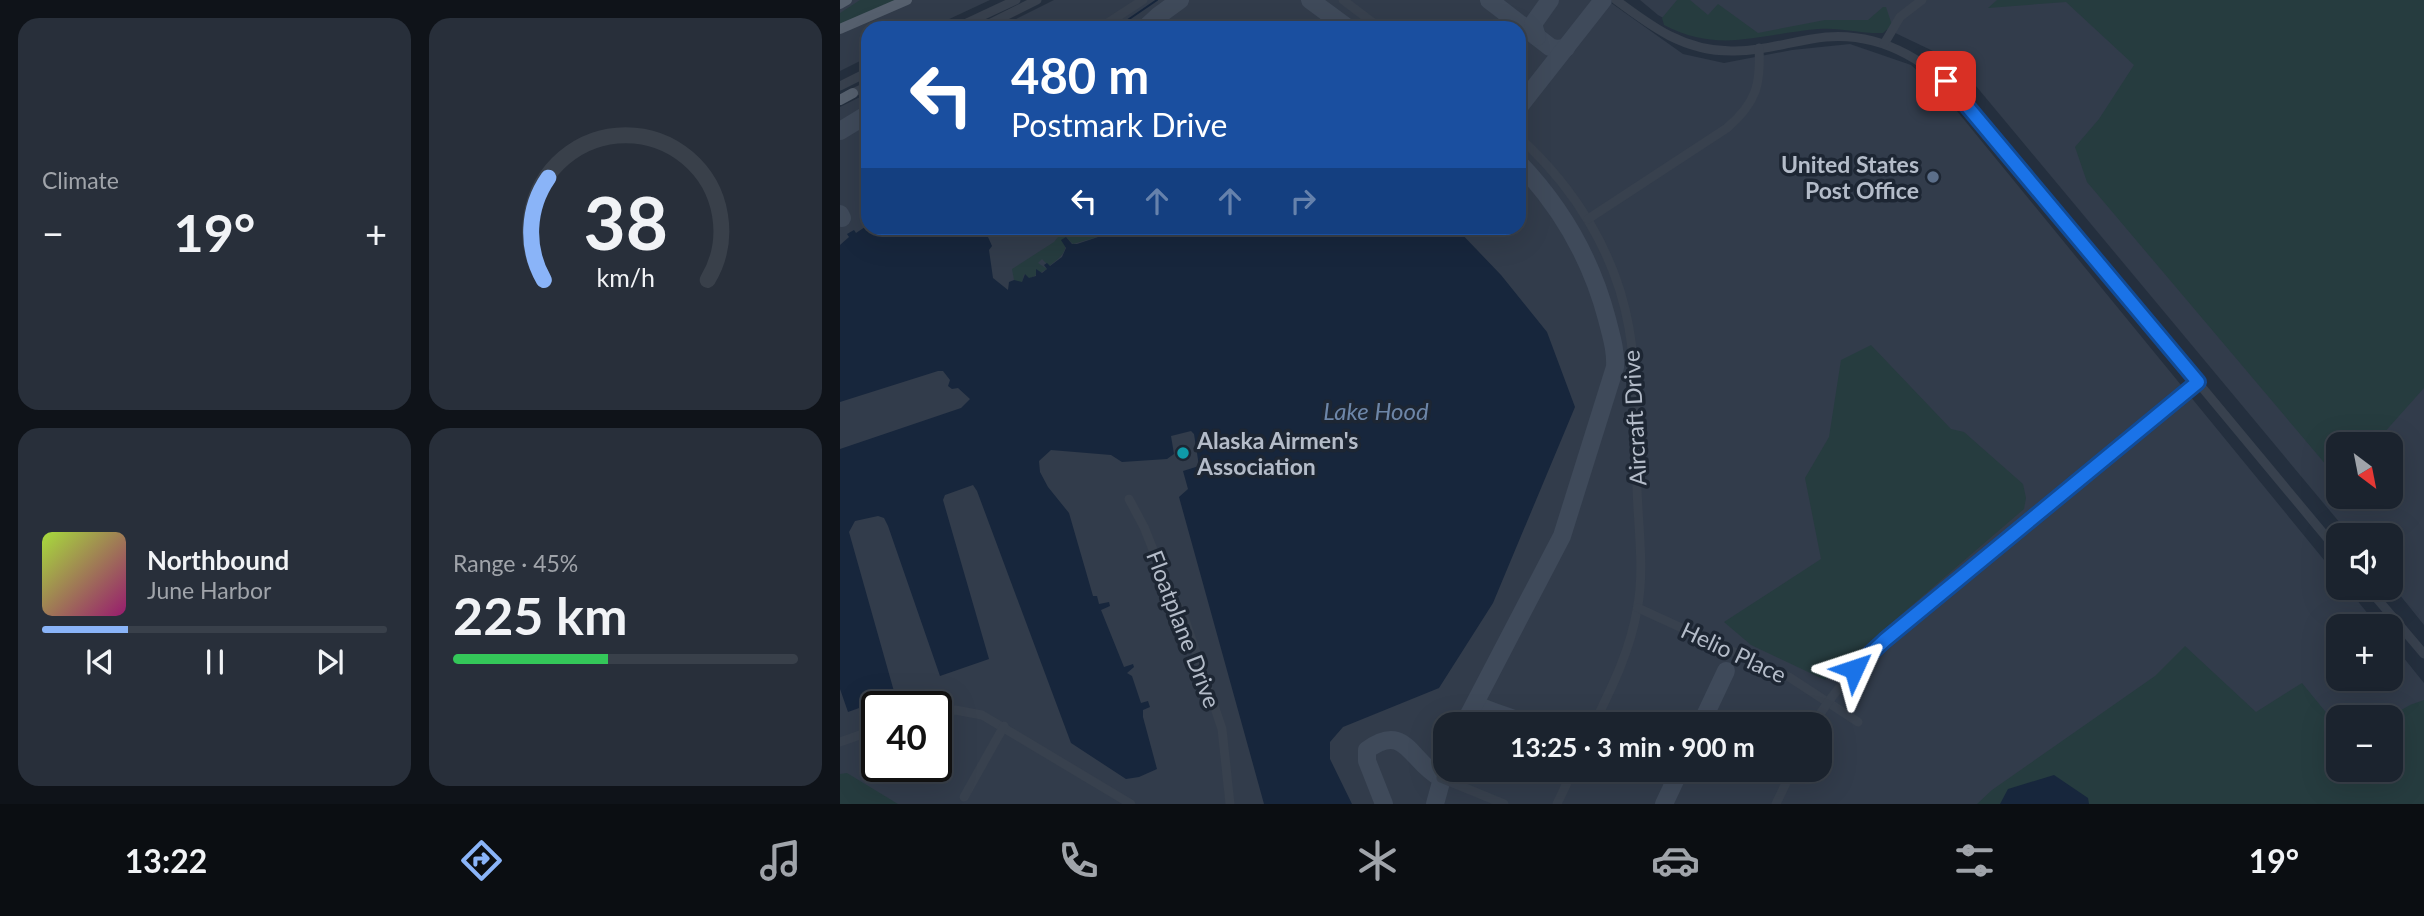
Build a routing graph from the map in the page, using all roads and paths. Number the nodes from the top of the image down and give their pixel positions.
1 (847, 0) edge
2 (907, 0) edge
3 (1016, 0) edge
4 (1037, 0) edge
5 (1143, 0) edge
6 (1343, 0) edge
7 (1616, 0) edge
8 (1922, 0) edge
9 (840, 4) edge
10 (971, 21) edge
11 (995, 21) edge
12 (1111, 21) edge
13 (1371, 21) edge
14 (840, 29) edge
15 (1884, 44) junction
16 (1759, 48) junction
17 (861, 76) edge
18 (840, 86) edge
19 (861, 89) edge
20 (853, 93) joint
21 (840, 99) edge
22 (1526, 144) edge
23 (1588, 219) junction
24 (2198, 382) junction
25 (1129, 499) dead end
26 (2326, 537) edge
27 (2378, 600) edge
28 (1638, 608) junction
29 (2424, 654) edge
30 (1827, 702) junction
31 (952, 711) edge
32 (1600, 712) edge
33 (1821, 712) edge
34 (1858, 722) dead end
35 (1004, 726) junction
36 (861, 735) edge
37 (840, 742) edge
38 (1451, 782) edge
39 (1567, 782) edge
40 (1786, 782) edge
41 (964, 797) dead end
42 (1131, 804) edge
43 (1230, 804) edge
44 (1504, 804) edge
45 (1557, 804) edge
46 (1776, 804) edge

1 - 9 main road
2 - 14 main road
3 - 10 street
4 - 11 street
5 - 12 street
6 - 13 street
7 - 16 street
8 - 15 street
15 - 16 street
15 - 24 street
16 - 23 street
17 - 18 street
19 - 20 street
20 - 21 main road
22 - 23 street, Aircraft Drive
23 - 28 street, Aircraft Drive
24 - 26 street
24 - 30 street
25 - 43 street, Floatplane Drive
27 - 29 street
28 - 30 street, Helio Place
28 - 32 street, Aircraft Drive
30 - 33 street
30 - 34 street, Helio Place
31 - 35 street
35 - 41 street
35 - 42 street
36 - 37 street
38 - 44 street
39 - 45 street
40 - 46 street

